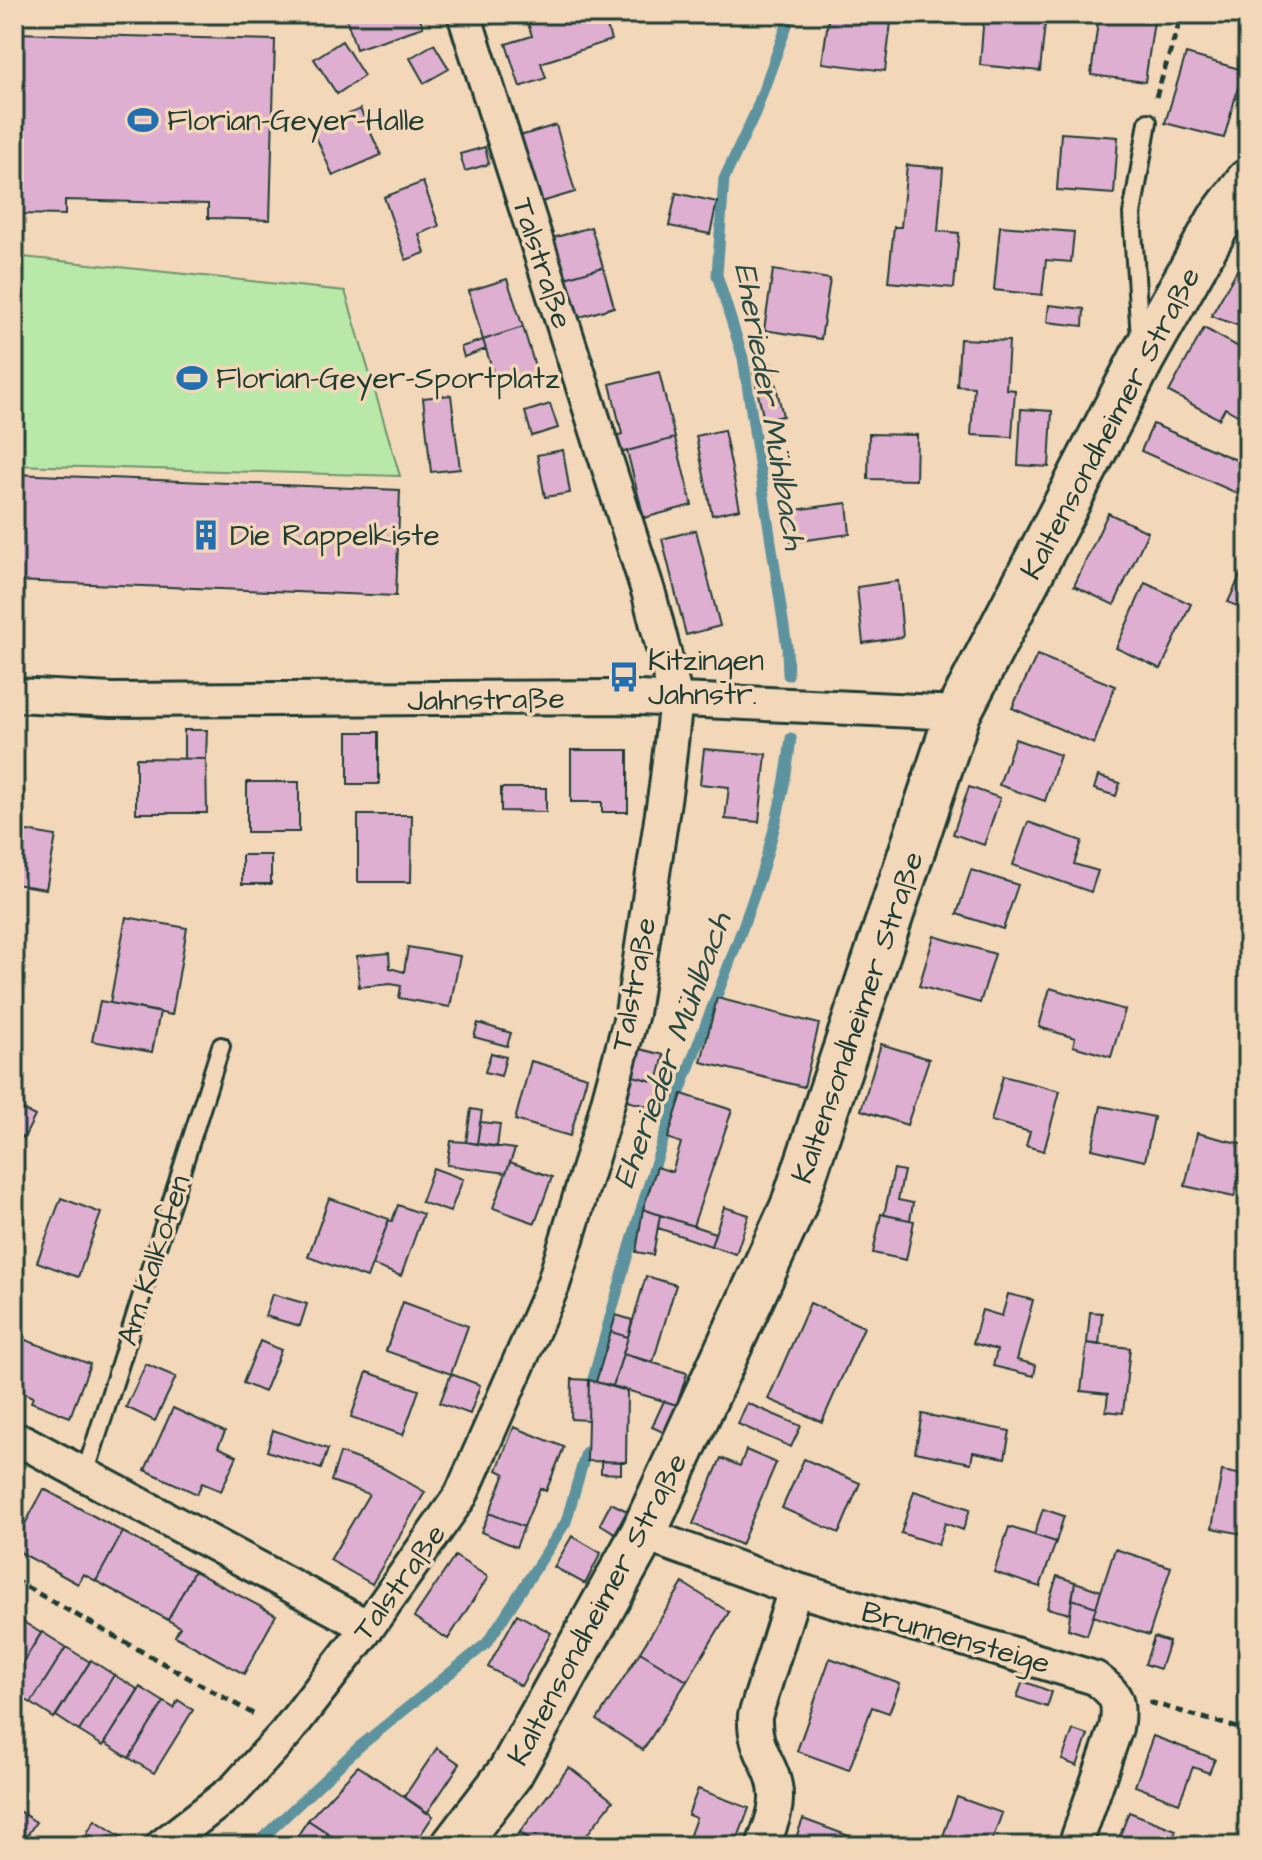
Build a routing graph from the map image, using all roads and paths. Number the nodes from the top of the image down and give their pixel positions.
1 (464, 14) edge
2 (1182, 14) edge
3 (1148, 122) joint
4 (1248, 182) edge
5 (1142, 358) junction
6 (14, 695) edge
7 (676, 699) junction
8 (958, 713) junction
9 (221, 1046) dead end
10 (24, 1442) dead end
11 (85, 1474) junction
12 (643, 1534) junction
13 (14, 1580) edge
14 (795, 1589) junction
15 (368, 1627) junction
16 (1113, 1692) junction
17 (1248, 1731) edge
18 (286, 1733) junction
19 (162, 1846) edge
20 (454, 1846) edge
21 (763, 1846) edge
22 (1075, 1846) edge

1 - 7 street, Talstraße
2 - 3 path
3 - 5 lane
4 - 5 main road, Kaltensondheimer Straße
5 - 8 main road, Kaltensondheimer Straße
6 - 7 street, Jahnstraße
7 - 8 street, Jahnstraße
7 - 15 street, Talstraße
8 - 12 main road, Kaltensondheimer Straße
9 - 11 lane, Am Kalkofen
10 - 11 street
11 - 15 street
12 - 14 street, Brunnensteige
12 - 20 main road, Kaltensondheimer Straße
13 - 18 path
14 - 16 street, Brunnensteige
14 - 21 street
15 - 18 street, Talstraße
16 - 17 path
16 - 22 street
18 - 19 street, Talstraße

